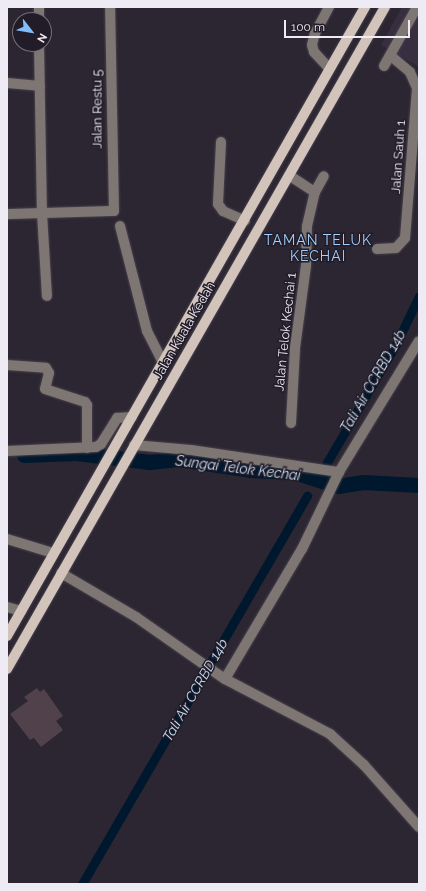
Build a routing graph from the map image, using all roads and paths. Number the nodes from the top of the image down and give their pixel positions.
1 (110, 7) edge
2 (329, 7) edge
3 (365, 7) edge
4 (385, 7) edge
5 (417, 7) edge
6 (40, 52) edge
7 (390, 55) junction
8 (384, 66) dead end
9 (330, 69) junction
10 (7, 83) edge
11 (40, 86) junction
12 (222, 142) dead end
13 (290, 176) junction
14 (324, 176) dead end
15 (315, 192) junction
16 (42, 213) junction
17 (7, 214) edge
18 (245, 221) junction
19 (120, 226) dead end
20 (377, 249) dead end
21 (47, 296) dead end
22 (419, 341) edge
23 (164, 362) junction
24 (7, 365) edge
25 (132, 417) junction
26 (291, 423) dead end
27 (134, 446) junction
28 (87, 448) junction
29 (7, 451) edge
30 (337, 476) junction
31 (7, 539) edge
32 (53, 553) junction
33 (61, 573) junction
34 (7, 607) edge
35 (21, 611) junction
36 (7, 636) edge
37 (7, 669) edge
38 (223, 677) junction
39 (419, 827) edge

1 - 16 street, Jalan Restu 5
2 - 9 street
3 - 9 main road, Jalan Kuala Kedah
4 - 13 main road, Jalan Kuala Kedah
5 - 7 street
6 - 11 street
7 - 8 street
7 - 20 street, Jalan Sauh 1
9 - 18 main road, Jalan Kuala Kedah
10 - 11 street
11 - 16 street
12 - 18 street
13 - 15 street
13 - 27 main road, Jalan Kuala Kedah
14 - 15 street, Jalan Telok Kechai 1
15 - 26 street, Jalan Telok Kechai 1
16 - 17 street
16 - 21 street
18 - 23 main road, Jalan Kuala Kedah
19 - 23 street
22 - 30 street
23 - 25 main road, Jalan Kuala Kedah
24 - 28 street
25 - 28 street
25 - 32 main road, Jalan Kuala Kedah
27 - 30 street
27 - 33 main road, Jalan Kuala Kedah
28 - 29 street
30 - 38 street
31 - 32 street
32 - 35 main road, Jalan Kuala Kedah
33 - 37 main road, Jalan Kuala Kedah
33 - 38 street
34 - 35 street
35 - 36 main road, Jalan Kuala Kedah
38 - 39 street

